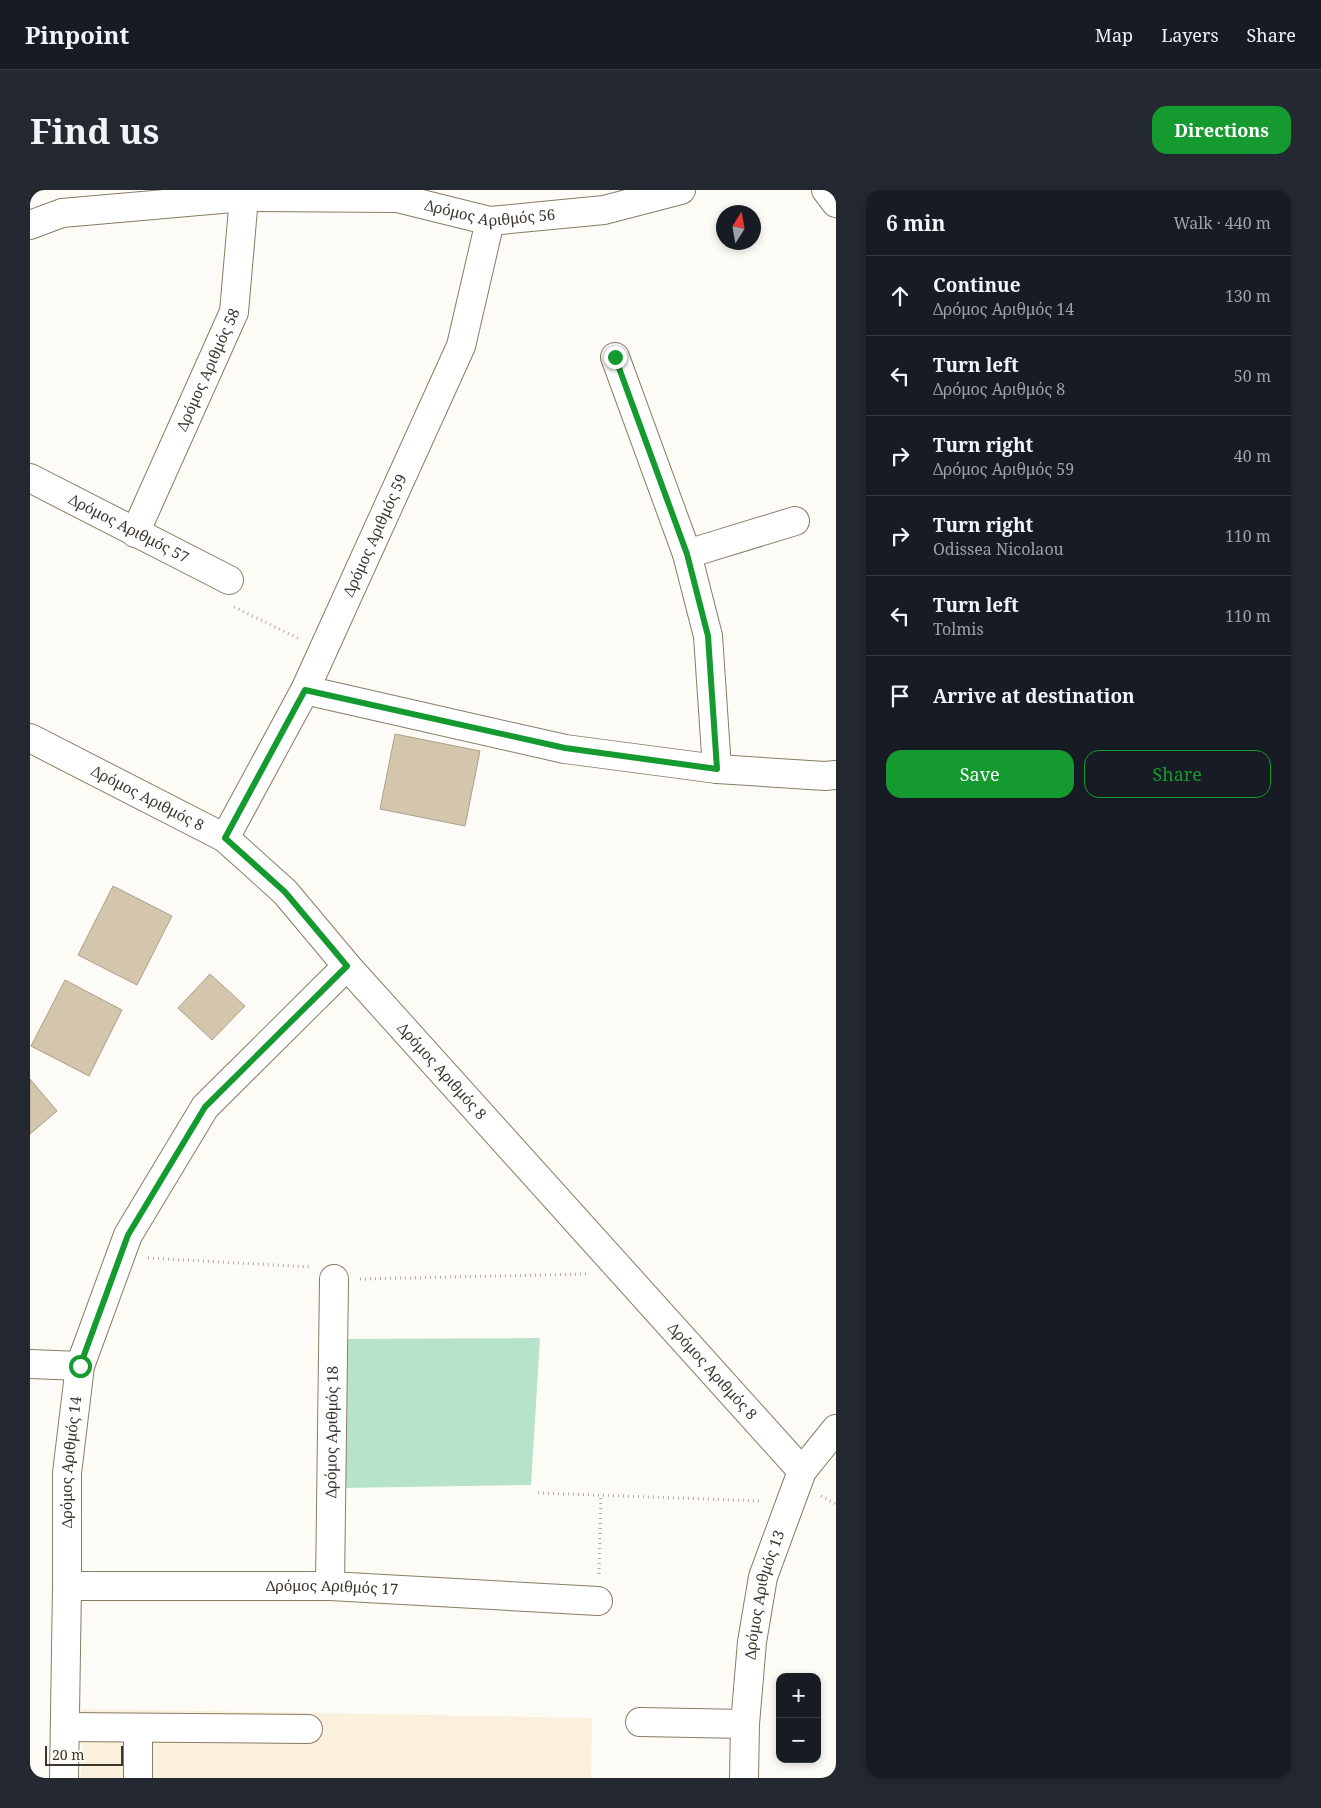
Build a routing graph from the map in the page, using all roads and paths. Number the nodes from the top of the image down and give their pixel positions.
1 (681, 190) edge
2 (826, 190) edge
3 (244, 197) junction
4 (836, 203) edge
5 (490, 221) junction
6 (30, 225) edge
7 (615, 357) dead end
8 (30, 478) edge
9 (795, 521) dead end
10 (136, 533) junction
11 (687, 554) junction
12 (229, 580) joint
13 (324, 650) junction
14 (305, 690) junction
15 (30, 738) edge
16 (717, 769) junction
17 (836, 775) edge
18 (225, 838) junction
19 (347, 966) junction
20 (120, 1257) junction
21 (624, 1273) junction
22 (334, 1279) junction
23 (30, 1364) edge
24 (80, 1366) junction
25 (836, 1429) edge
26 (802, 1471) junction
27 (538, 1493) dead end
28 (601, 1495) junction
29 (790, 1502) junction
30 (67, 1586) junction
31 (330, 1586) junction
32 (598, 1601) joint
33 (640, 1722) dead end
34 (745, 1724) junction
35 (65, 1727) junction
36 (138, 1728) junction
37 (308, 1729) dead end
38 (64, 1778) edge
39 (138, 1778) edge
40 (744, 1778) edge

1 - 5 street, Δρόμος Αριθμός 56
2 - 4 street
3 - 5 street, Δρόμος Αριθμός 56
3 - 6 street, Δρόμος Αριθμός 56
3 - 10 street, Δρόμος Αριθμός 58
5 - 13 street, Δρόμος Αριθμός 59
7 - 11 street
8 - 10 street, Δρόμος Αριθμός 57
9 - 11 street
10 - 12 street, Δρόμος Αριθμός 57
11 - 16 street
12 - 13 path
13 - 14 street, Δρόμος Αριθμός 59
14 - 16 street
14 - 18 street, Δρόμος Αριθμός 59
15 - 18 street, Δρόμος Αριθμός 8
16 - 17 street
18 - 19 street, Δρόμος Αριθμός 8
19 - 20 street, Δρόμος Αριθμός 14
19 - 21 street, Δρόμος Αριθμός 8
20 - 22 path
20 - 24 street, Δρόμος Αριθμός 14
21 - 22 path
21 - 26 street, Δρόμος Αριθμός 8
22 - 31 street, Δρόμος Αριθμός 18
23 - 24 street
24 - 30 street, Δρόμος Αριθμός 14
25 - 26 street, Δρόμος Αριθμός 13
26 - 29 street, Δρόμος Αριθμός 13
27 - 28 path
28 - 29 path
28 - 32 path
29 - 34 street, Δρόμος Αριθμός 13
30 - 31 street, Δρόμος Αριθμός 17
30 - 35 street, Δρόμος Αριθμός 14
31 - 32 street, Δρόμος Αριθμός 17
33 - 34 street
34 - 40 street, Δρόμος Αριθμός 13
35 - 36 street
35 - 38 street, Δρόμος Αριθμός 14
36 - 37 street
36 - 39 street

